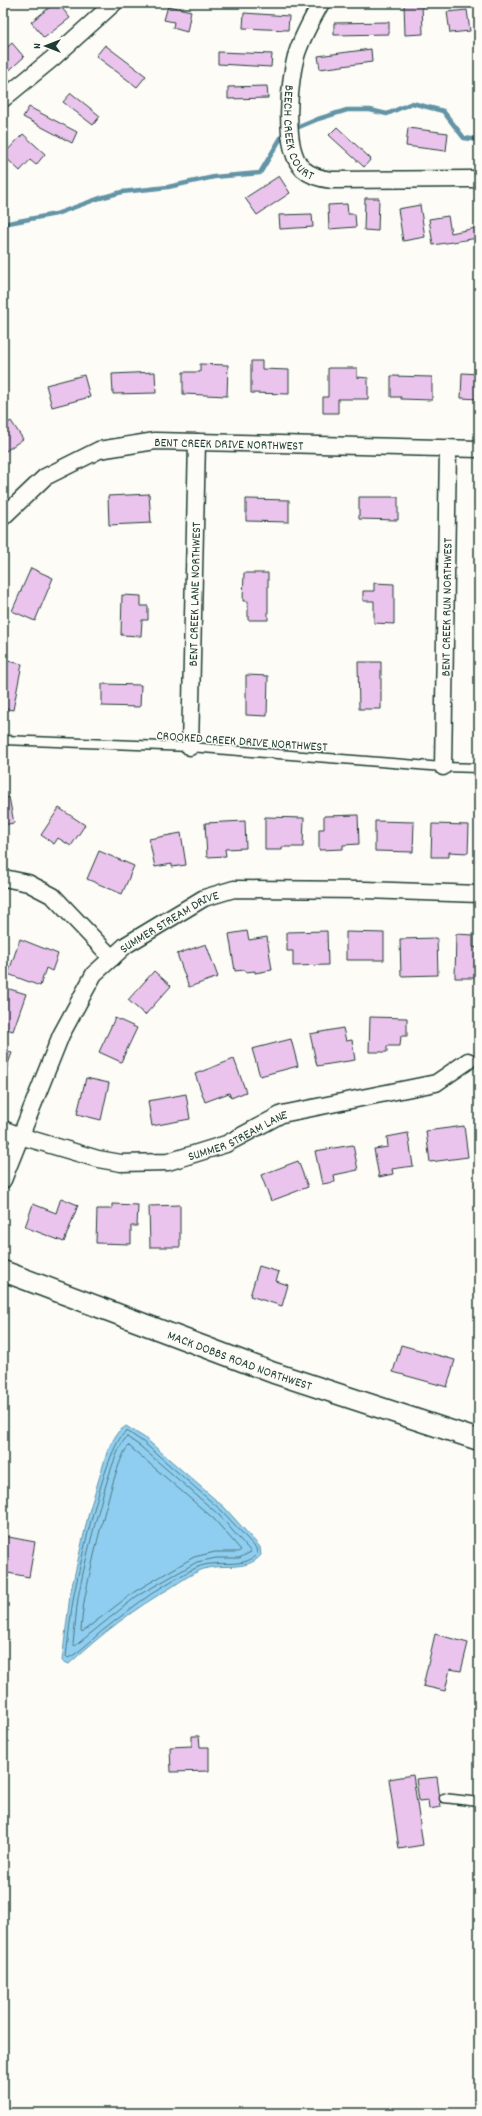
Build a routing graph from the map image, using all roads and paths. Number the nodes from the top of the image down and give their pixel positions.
1 (114, 3) edge
2 (321, 3) edge
3 (3, 99) edge
4 (473, 179) dead end
5 (196, 442) junction
6 (448, 448) junction
7 (479, 449) edge
8 (3, 517) edge
9 (3, 740) edge
10 (190, 746) junction
11 (443, 767) junction
12 (479, 768) edge
13 (4, 878) edge
14 (479, 894) edge
15 (112, 958) junction
16 (468, 1061) dead end
17 (3, 1129) edge
18 (20, 1136) junction
19 (3, 1180) edge
20 (3, 1271) edge
21 (479, 1440) edge
22 (444, 1798) dead end
23 (479, 1802) edge

1 - 3 street
2 - 4 street, BEECH CREEK COURT
5 - 6 street, BENT CREEK DRIVE NORTHWEST
5 - 8 street, BENT CREEK DRIVE NORTHWEST
5 - 10 street, BENT CREEK LANE NORTHWEST
6 - 7 street, BENT CREEK DRIVE NORTHWEST
6 - 11 street, BENT CREEK RUN NORTHWEST
9 - 10 lane, CROOKED CREEK DRIVE NORTHWEST
10 - 11 lane, CROOKED CREEK DRIVE NORTHWEST
11 - 12 lane, CROOKED CREEK DRIVE NORTHWEST
13 - 15 street
14 - 15 street, SUMMER STREAM DRIVE
15 - 18 street, SUMMER STREAM DRIVE
16 - 18 street, SUMMER STREAM LANE
17 - 18 street, SUMMER STREAM LANE
18 - 19 street, SUMMER STREAM DRIVE
20 - 21 street, MACK DOBBS ROAD NORTHWEST
22 - 23 lane

